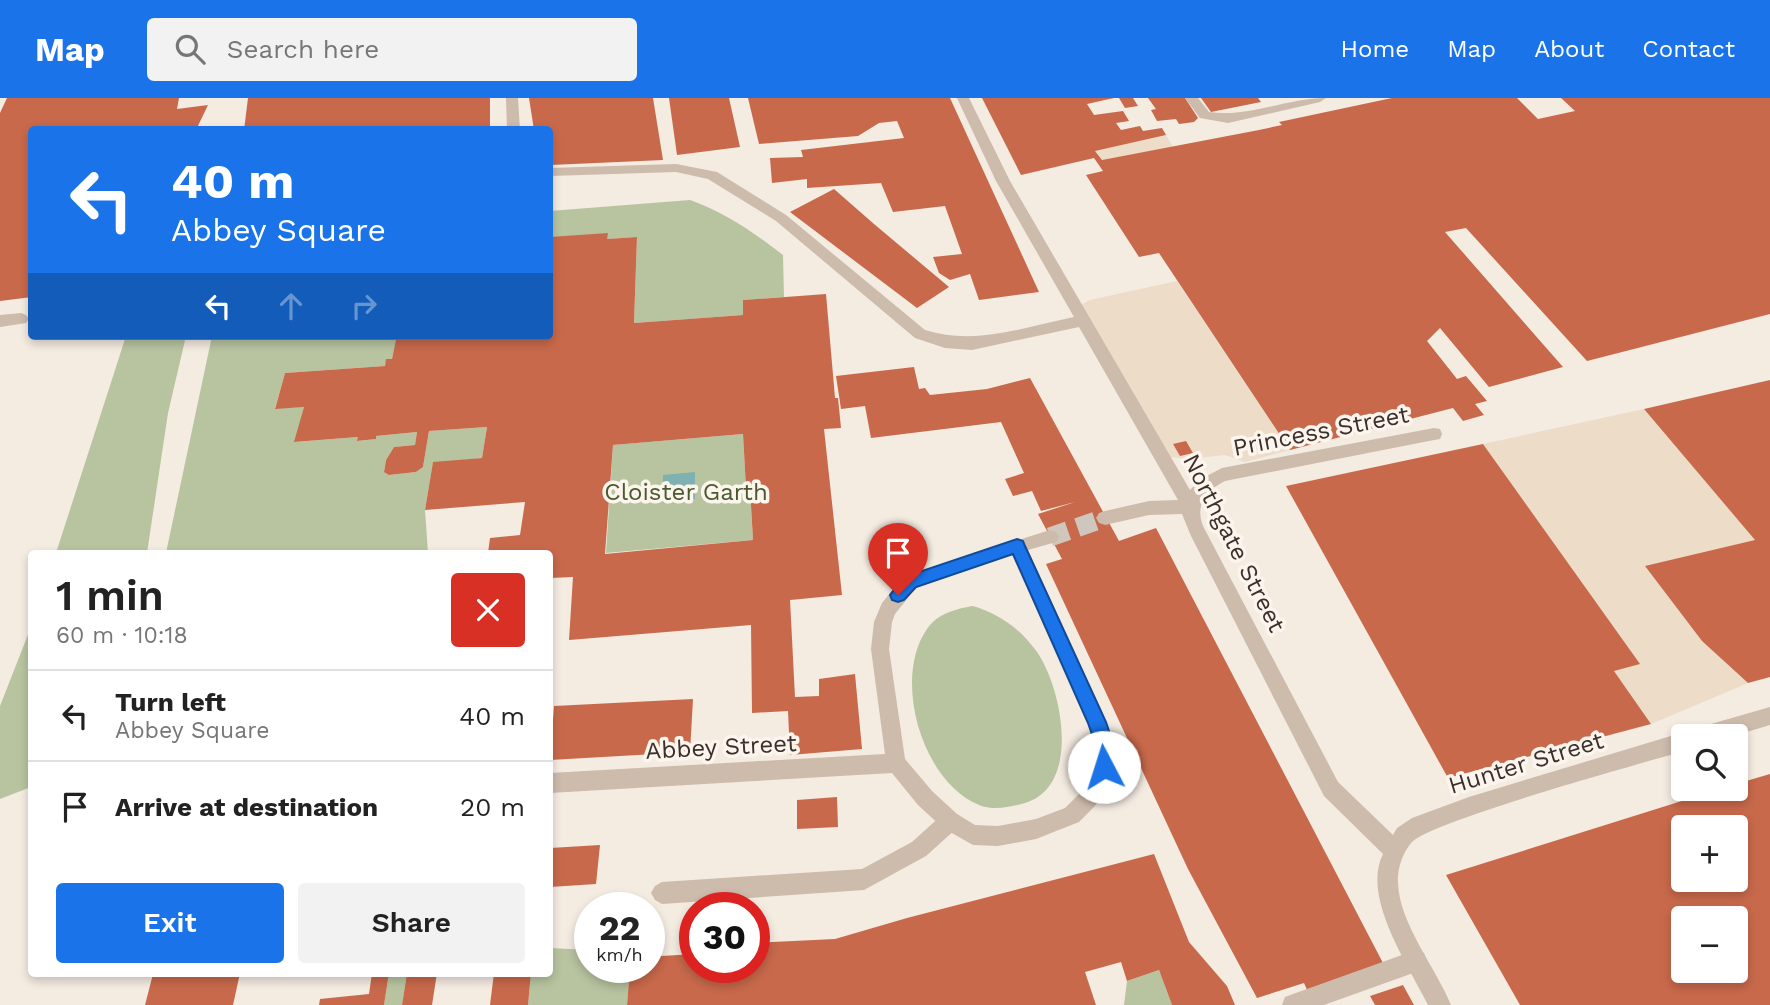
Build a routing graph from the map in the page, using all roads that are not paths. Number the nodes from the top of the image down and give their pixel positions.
1 (512, 98) edge
2 (964, 98) edge
3 (1191, 98) edge
4 (1319, 98) edge
5 (514, 126) edge
6 (553, 172) edge
7 (21, 319) dead end
8 (1084, 320) junction
9 (0, 321) edge
10 (1434, 434) dead end
11 (1191, 507) junction
12 (1105, 518) tunnel mouth
13 (1050, 537) tunnel mouth
14 (1017, 546) junction
15 (1770, 716) edge
16 (1742, 724) edge
17 (1671, 745) edge
18 (896, 764) junction
19 (553, 783) edge
20 (950, 821) junction
21 (1394, 851) junction
22 (665, 893) edge
23 (1416, 961) junction
24 (1293, 1005) edge
25 (1440, 1005) edge

1 - 5 street
2 - 8 street, Northgate Street
3 - 4 street
6 - 8 street
7 - 9 street
8 - 11 street, Northgate Street
10 - 11 street, Princess Street
11 - 12 street
11 - 21 street, Northgate Street
13 - 14 street
14 - 18 street
14 - 20 street
15 - 16 street
17 - 21 street, Hunter Street
18 - 19 street, Abbey Street
18 - 20 street
20 - 22 street
21 - 23 street
23 - 24 street
23 - 25 street

